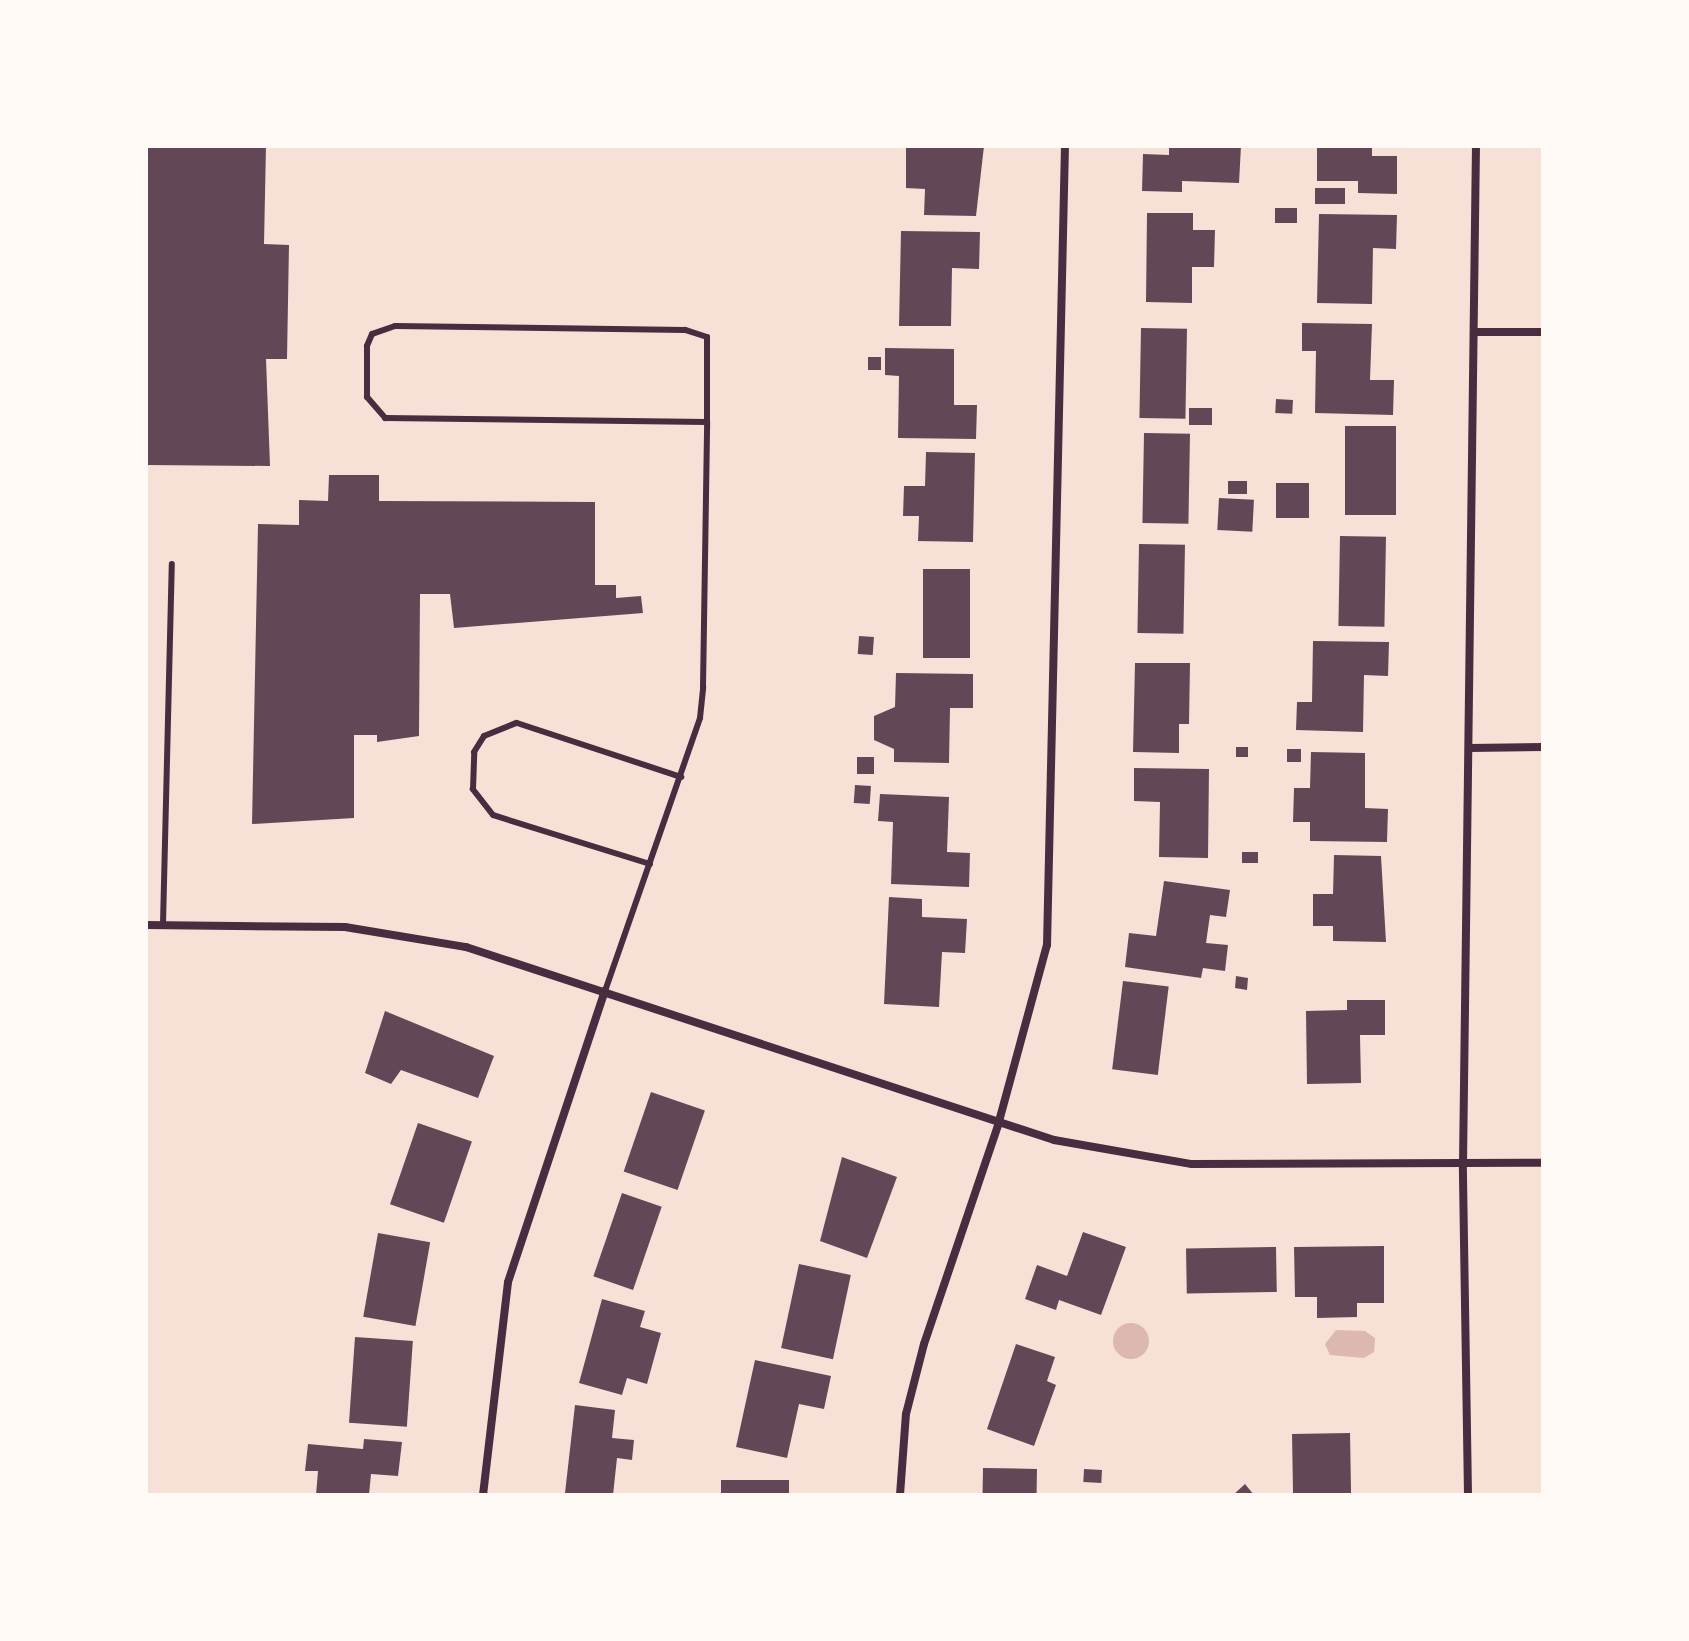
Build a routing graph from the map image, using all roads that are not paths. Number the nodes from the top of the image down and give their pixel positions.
1 (1065, 146) edge
2 (1476, 146) edge
3 (1474, 332) junction
4 (1543, 332) edge
5 (707, 422) junction
6 (172, 564) dead end
7 (1543, 747) edge
8 (1469, 748) junction
9 (681, 777) junction
10 (650, 864) junction
11 (163, 924) junction
12 (146, 925) edge
13 (605, 991) junction
14 (998, 1125) junction
15 (1543, 1163) edge
16 (1463, 1164) junction
17 (483, 1495) edge
18 (900, 1495) edge
19 (1468, 1495) edge

1 - 14 street
2 - 3 street
3 - 4 street
3 - 8 street
5 - 5 lane
5 - 9 lane
6 - 11 lane
7 - 8 street
8 - 16 street
9 - 10 lane
9 - 10 lane
10 - 13 lane
11 - 12 street
11 - 13 street
13 - 14 street
13 - 17 street
14 - 16 street
14 - 18 street
15 - 16 street
16 - 19 street

